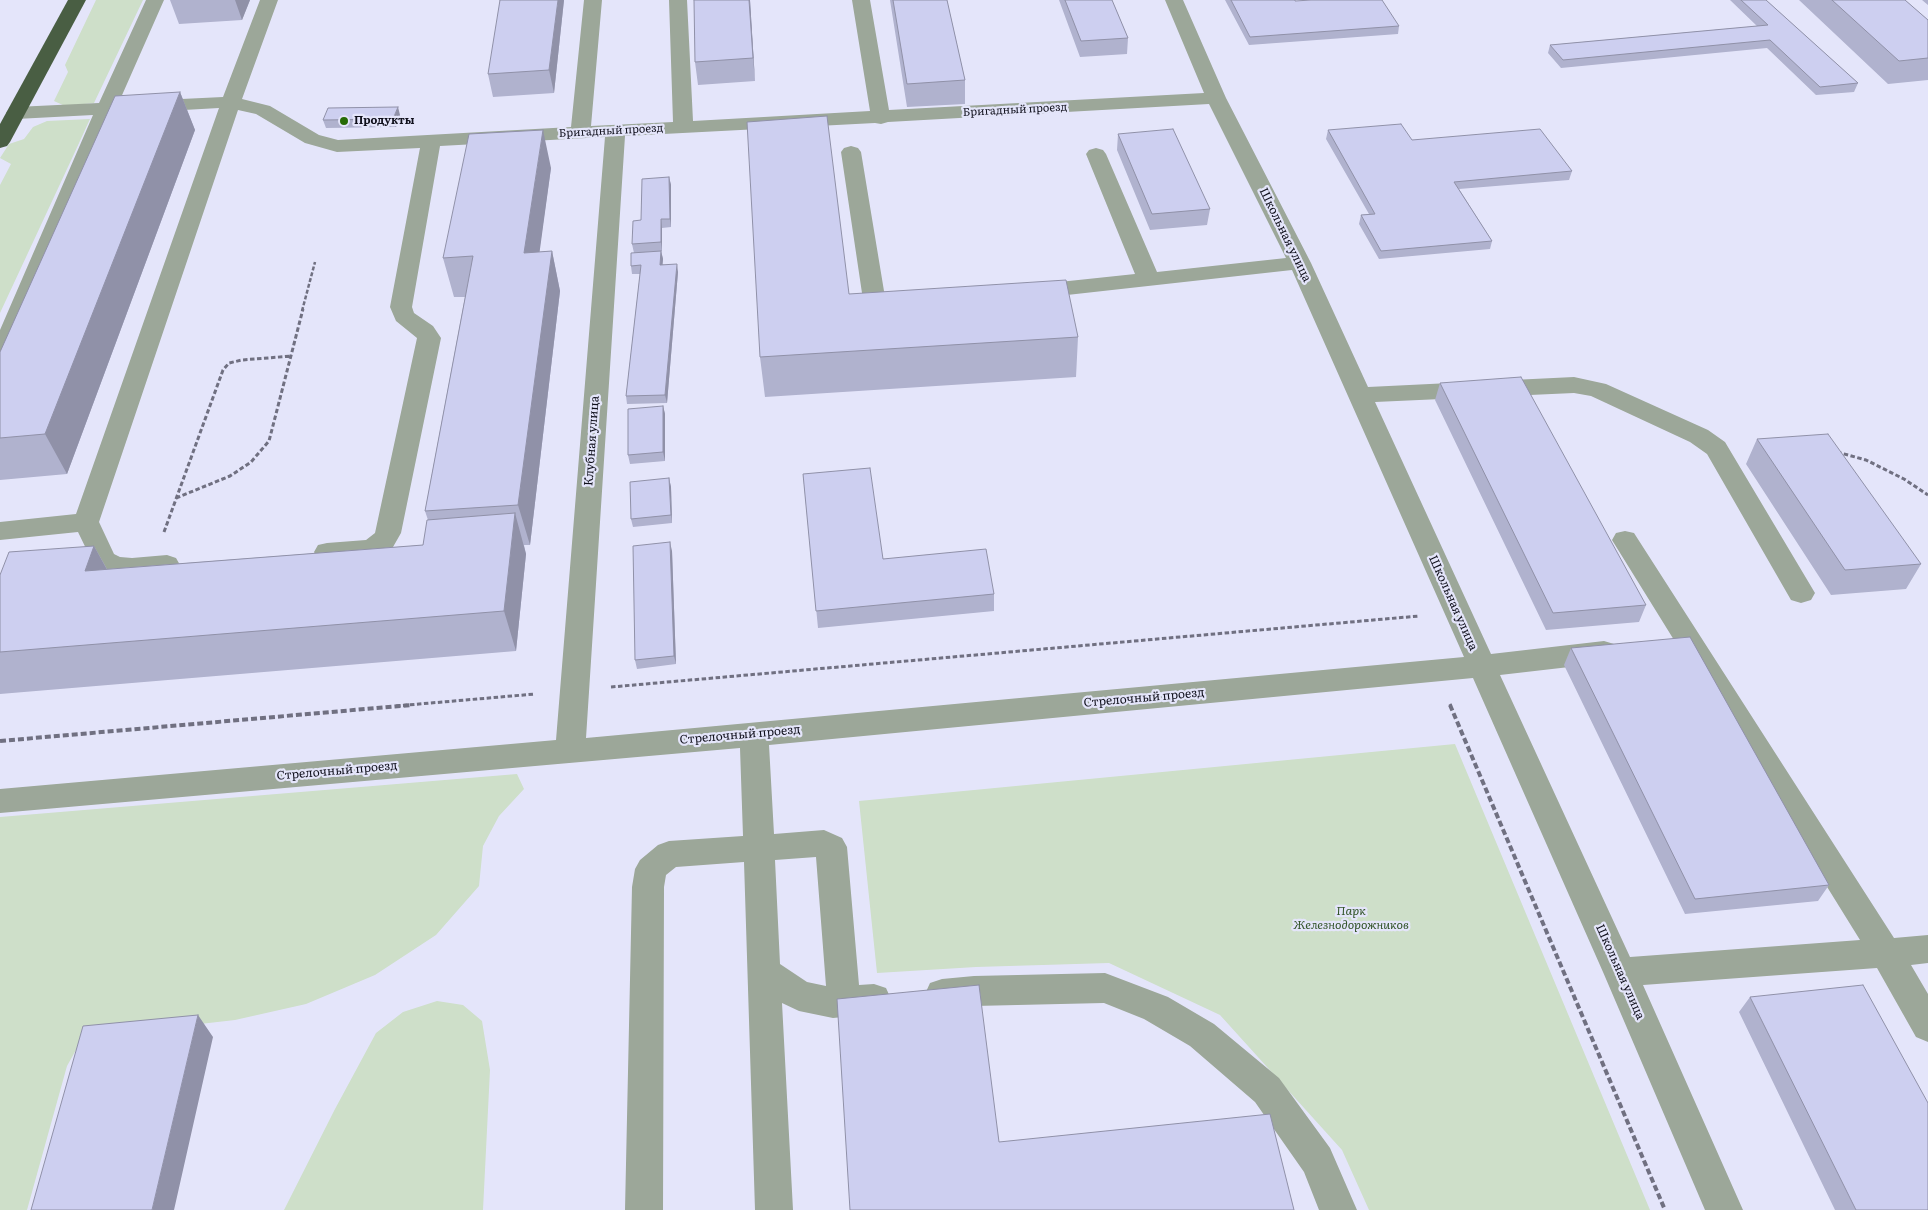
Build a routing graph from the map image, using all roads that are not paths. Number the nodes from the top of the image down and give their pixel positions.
1 (77, 0) edge
2 (155, 0) edge
3 (269, 0) edge
4 (593, 0) edge
5 (678, 0) edge
6 (861, 0) edge
7 (1174, 0) edge
8 (1216, 98) junction
9 (231, 102) junction
10 (106, 108) junction
11 (16, 113) junction
12 (881, 118) junction
13 (683, 126) junction
14 (615, 131) junction
15 (580, 132) junction
16 (0, 142) edge
17 (431, 142) junction
18 (851, 152) dead end
19 (1096, 154) dead end
20 (1300, 263) junction
21 (1149, 280) junction
22 (1015, 293) edge
23 (926, 302) edge
24 (0, 357) edge
25 (1360, 395) junction
26 (86, 522) junction
27 (0, 531) edge
28 (1625, 540) dead end
29 (307, 554) edge
30 (190, 563) edge
31 (1801, 593) dead end
32 (1690, 643) junction
33 (1661, 646) edge
34 (1632, 649) edge
35 (1480, 666) junction
36 (754, 734) junction
37 (570, 750) junction
38 (0, 801) edge
39 (759, 849) junction
40 (1928, 949) edge
41 (1886, 953) junction
42 (764, 971) junction
43 (1620, 972) junction
44 (844, 1002) junction
45 (1928, 1026) edge
46 (644, 1210) edge
47 (774, 1210) edge
48 (1338, 1210) edge
49 (1724, 1210) edge

1 - 11 highway
2 - 10 street
3 - 9 street
4 - 15 street
5 - 13 street
6 - 12 street
7 - 8 street, Школьная улица
8 - 12 street, Бригадный проезд
8 - 20 street, Школьная улица
9 - 10 street, Бригадный проезд
9 - 17 street, Бригадный проезд
9 - 26 street
10 - 11 street, Бригадный проезд
10 - 24 street
11 - 16 highway
12 - 13 street, Бригадный проезд
13 - 14 street, Бригадный проезд
14 - 15 street, Бригадный проезд
14 - 37 street, Клубная улица
15 - 17 street, Бригадный проезд
17 - 29 street
18 - 23 street
19 - 21 street
20 - 21 street
20 - 25 street, Школьная улица
21 - 22 street
25 - 31 street
25 - 35 street, Школьная улица
26 - 27 street
26 - 30 street
28 - 32 street
32 - 33 street
32 - 41 street
34 - 35 street, Стрелочный проезд
35 - 36 street, Стрелочный проезд
35 - 43 street, Школьная улица
36 - 37 street, Стрелочный проезд
36 - 39 street
37 - 38 street, Стрелочный проезд
39 - 42 street
39 - 44 street
39 - 46 street
40 - 41 street
41 - 43 street
41 - 45 street
42 - 44 street
42 - 47 street
43 - 49 street, Школьная улица
44 - 48 street

